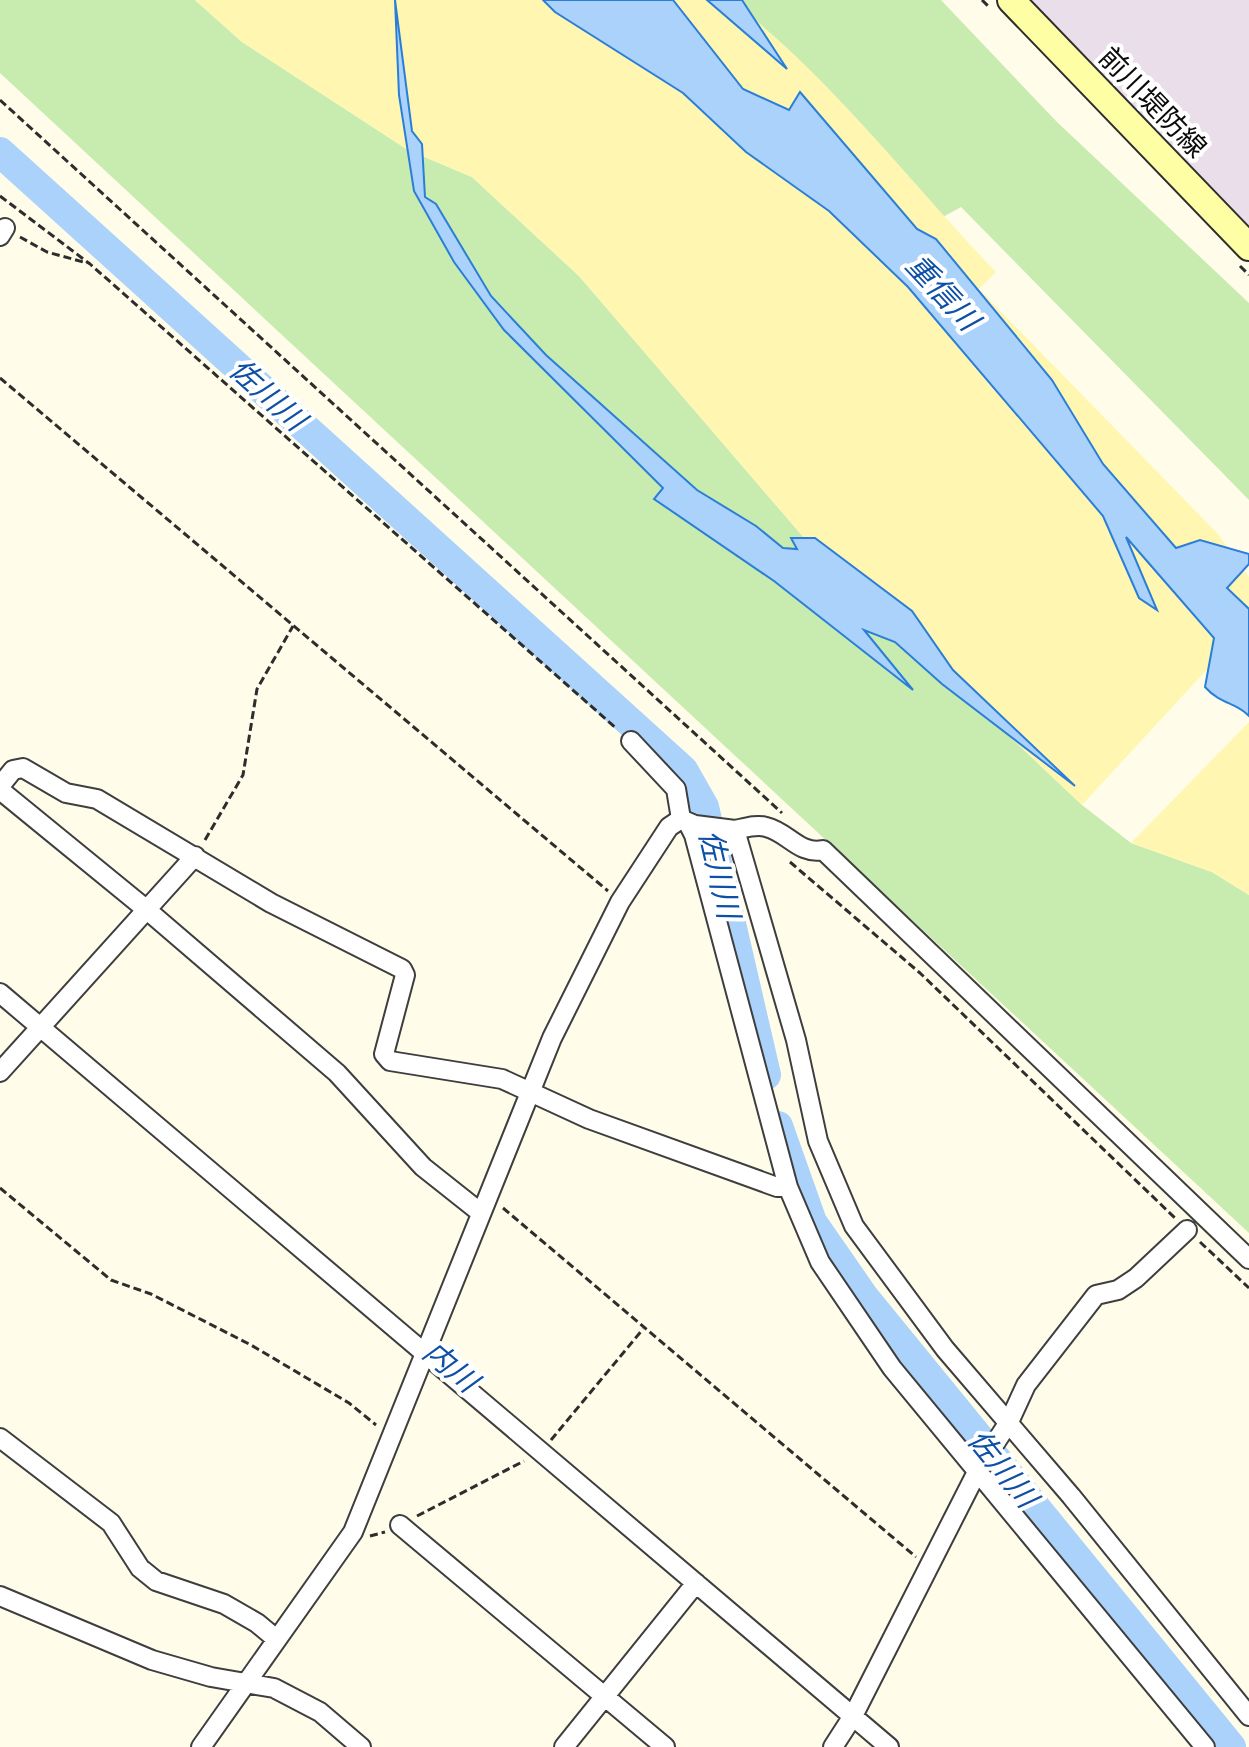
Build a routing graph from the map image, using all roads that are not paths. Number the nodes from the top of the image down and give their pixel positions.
1 (1011, 0) edge
2 (1249, 247) edge
3 (631, 741) road end
4 (0, 788) edge
5 (688, 822) junction
6 (731, 830) junction
7 (195, 856) junction
8 (147, 910) junction
9 (0, 993) edge
10 (41, 1027) junction
11 (0, 1072) edge
12 (528, 1091) junction
13 (788, 1187) junction
14 (481, 1213) junction
15 (1187, 1230) road end
16 (1249, 1259) edge
17 (424, 1353) junction
18 (1007, 1424) junction
19 (0, 1438) edge
20 (979, 1468) junction
21 (400, 1525) road end
22 (696, 1583) junction
23 (0, 1596) edge
24 (275, 1638) junction
25 (250, 1681) junction
26 (604, 1696) junction
27 (853, 1716) junction
28 (1249, 1716) edge
29 (201, 1747) edge
30 (361, 1747) edge
31 (564, 1747) edge
32 (665, 1747) edge
33 (833, 1747) edge
34 (889, 1747) edge
35 (1205, 1747) edge

1 - 2 street, 前川堤防線
3 - 5 street
4 - 7 street
4 - 8 street
5 - 6 street
5 - 12 street
5 - 13 street
6 - 16 street
6 - 18 street
7 - 8 street
7 - 12 street
8 - 10 street
8 - 14 street
9 - 10 street
10 - 11 street
10 - 17 street
12 - 13 street
12 - 14 street
13 - 20 street
14 - 17 street
15 - 18 street
17 - 22 street
17 - 24 street
18 - 20 street
18 - 28 street
19 - 24 street
20 - 27 street
20 - 35 street
21 - 26 street
22 - 26 street
22 - 27 street
23 - 25 street
24 - 25 street
25 - 29 street
25 - 30 street
26 - 31 street
26 - 32 street
27 - 33 street
27 - 34 street

